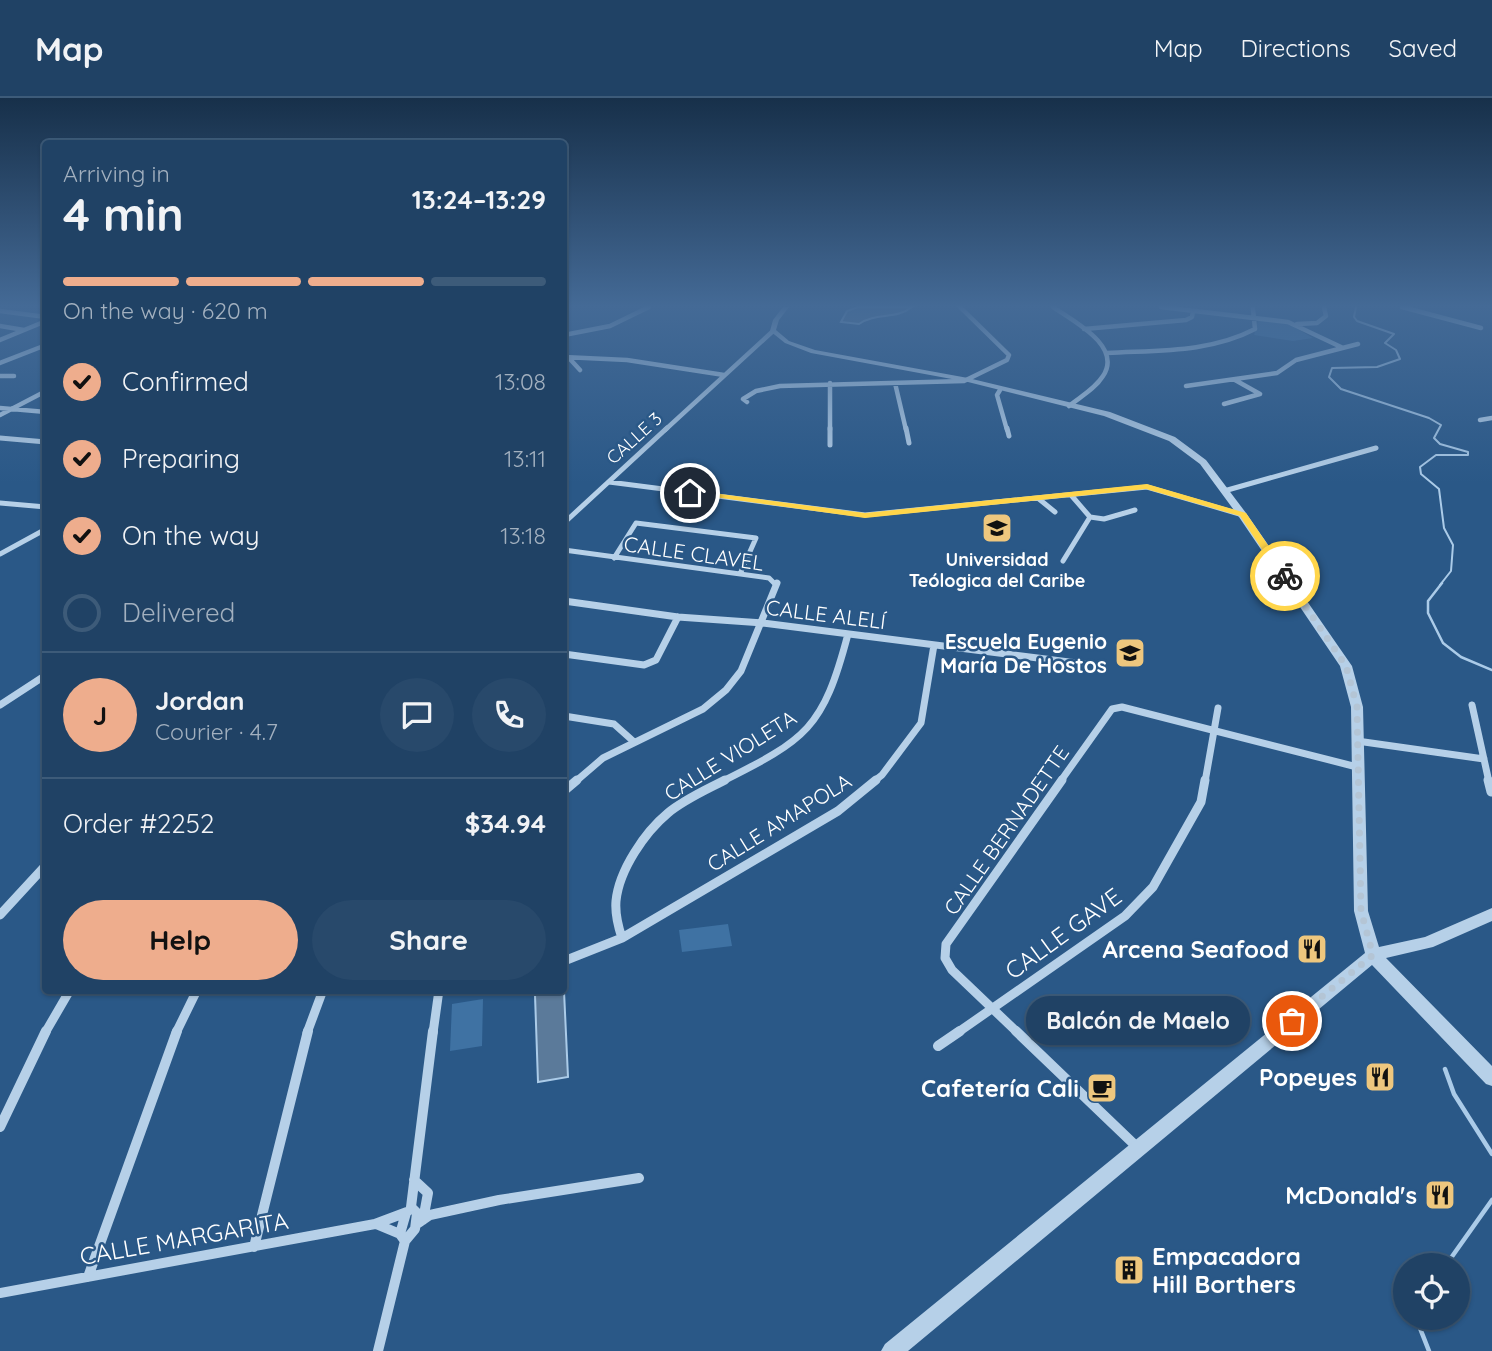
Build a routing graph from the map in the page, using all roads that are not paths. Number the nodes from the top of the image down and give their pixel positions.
1 (575, 365) edge
2 (662, 365) edge
3 (735, 365) edge
4 (888, 365) edge
5 (996, 365) edge
6 (1108, 365) edge
7 (1288, 365) edge
8 (580, 370) dead end
9 (724, 375) junction
10 (0, 376) edge
11 (13, 376) dead end
12 (968, 380) junction
13 (1235, 380) junction
14 (830, 383) junction
15 (895, 383) junction
16 (1186, 386) dead end
17 (1000, 390) junction
18 (42, 393) edge
19 (747, 402) dead end
20 (1224, 404) dead end
21 (1069, 406) junction
22 (0, 408) edge
23 (10, 409) junction
24 (42, 412) edge
25 (0, 415) edge
26 (1492, 418) edge
27 (1480, 419) dead end
28 (1009, 436) dead end
29 (0, 438) edge
30 (42, 442) edge
31 (909, 443) dead end
32 (830, 445) dead end
33 (1376, 449) dead end
34 (609, 482) junction
35 (1224, 491) junction
36 (1071, 495) junction
37 (1038, 498) junction
38 (0, 503) edge
39 (42, 507) edge
40 (1135, 510) dead end
41 (1055, 512) dead end
42 (1243, 515) junction
43 (1090, 517) junction
44 (567, 520) edge
45 (42, 531) edge
46 (567, 550) edge
47 (0, 554) edge
48 (614, 558) junction
49 (1063, 561) dead end
50 (740, 574) junction
51 (567, 601) edge
52 (678, 617) junction
53 (763, 623) junction
54 (848, 634) junction
55 (934, 645) junction
56 (567, 654) edge
57 (1085, 664) dead end
58 (42, 678) edge
59 (0, 705) edge
60 (1472, 705) dead end
61 (1218, 708) dead end
62 (567, 716) edge
63 (1214, 730) junction
64 (633, 741) junction
65 (1357, 741) junction
66 (1484, 759) junction
67 (1357, 767) junction
68 (567, 788) edge
69 (1491, 792) edge
70 (42, 869) edge
71 (1492, 914) edge
72 (0, 915) edge
73 (622, 938) junction
74 (1373, 955) junction
75 (567, 960) edge
76 (67, 994) edge
77 (195, 994) edge
78 (321, 994) edge
79 (438, 994) edge
80 (992, 1007) junction
81 (938, 1046) dead end
82 (1492, 1078) edge
83 (0, 1127) edge
84 (1138, 1148) junction
85 (639, 1178) dead end
86 (414, 1180) junction
87 (409, 1210) junction
88 (420, 1222) junction
89 (375, 1224) junction
90 (403, 1238) junction
91 (254, 1247) junction
92 (88, 1277) junction
93 (0, 1293) edge
94 (378, 1351) edge
95 (892, 1351) edge

1 - 8 street
2 - 9 street
3 - 9 street, CALLE 3
4 - 12 street
5 - 12 street
6 - 21 street
7 - 13 street
9 - 34 street, CALLE 3
10 - 11 street
12 - 15 street
12 - 17 street
13 - 16 street
13 - 20 street
14 - 15 street
14 - 19 street
14 - 32 street
15 - 31 street
17 - 21 street
17 - 28 street
18 - 23 street
21 - 35 street
22 - 23 street
23 - 24 street
23 - 25 street
26 - 27 street
29 - 30 street
33 - 35 street
34 - 37 street
34 - 44 street, CALLE 3
35 - 42 street
36 - 37 street
36 - 42 street
36 - 43 street
37 - 41 street
38 - 39 street
40 - 43 street
42 - 65 street
43 - 49 street
45 - 47 street
46 - 48 street, CALLE CLAVEL
48 - 50 street, CALLE CLAVEL
48 - 50 street
50 - 53 street, CALLE CLAVEL
51 - 52 street, CALLE ALELÍ
52 - 53 street, CALLE ALELÍ
52 - 56 street
53 - 54 street, CALLE ALELÍ
53 - 64 street
54 - 55 street, CALLE ALELÍ
54 - 73 street, CALLE VIOLETA
55 - 57 street, CALLE ALELÍ
55 - 73 street, CALLE AMAPOLA
58 - 59 street
60 - 66 street
61 - 63 street, CALLE GAVE
62 - 64 street
63 - 67 street, CALLE BERNADETTE
63 - 80 street, CALLE GAVE
63 - 80 street, CALLE BERNADETTE
64 - 68 street
65 - 66 street
65 - 67 street
66 - 69 street
67 - 74 street
70 - 72 street
71 - 74 street
73 - 75 street, CALLE AMAPOLA
74 - 82 street
74 - 84 street
76 - 83 street
77 - 92 street
78 - 91 street
79 - 86 street
80 - 81 street, CALLE GAVE
80 - 84 street, CALLE BERNADETTE
84 - 95 street
85 - 88 street
86 - 87 street
86 - 88 street
87 - 88 street
87 - 89 street, CALLE MARGARITA
87 - 90 street
88 - 90 street
89 - 90 street
89 - 91 street, CALLE MARGARITA
90 - 94 street
91 - 92 street, CALLE MARGARITA
92 - 93 street, CALLE MARGARITA

